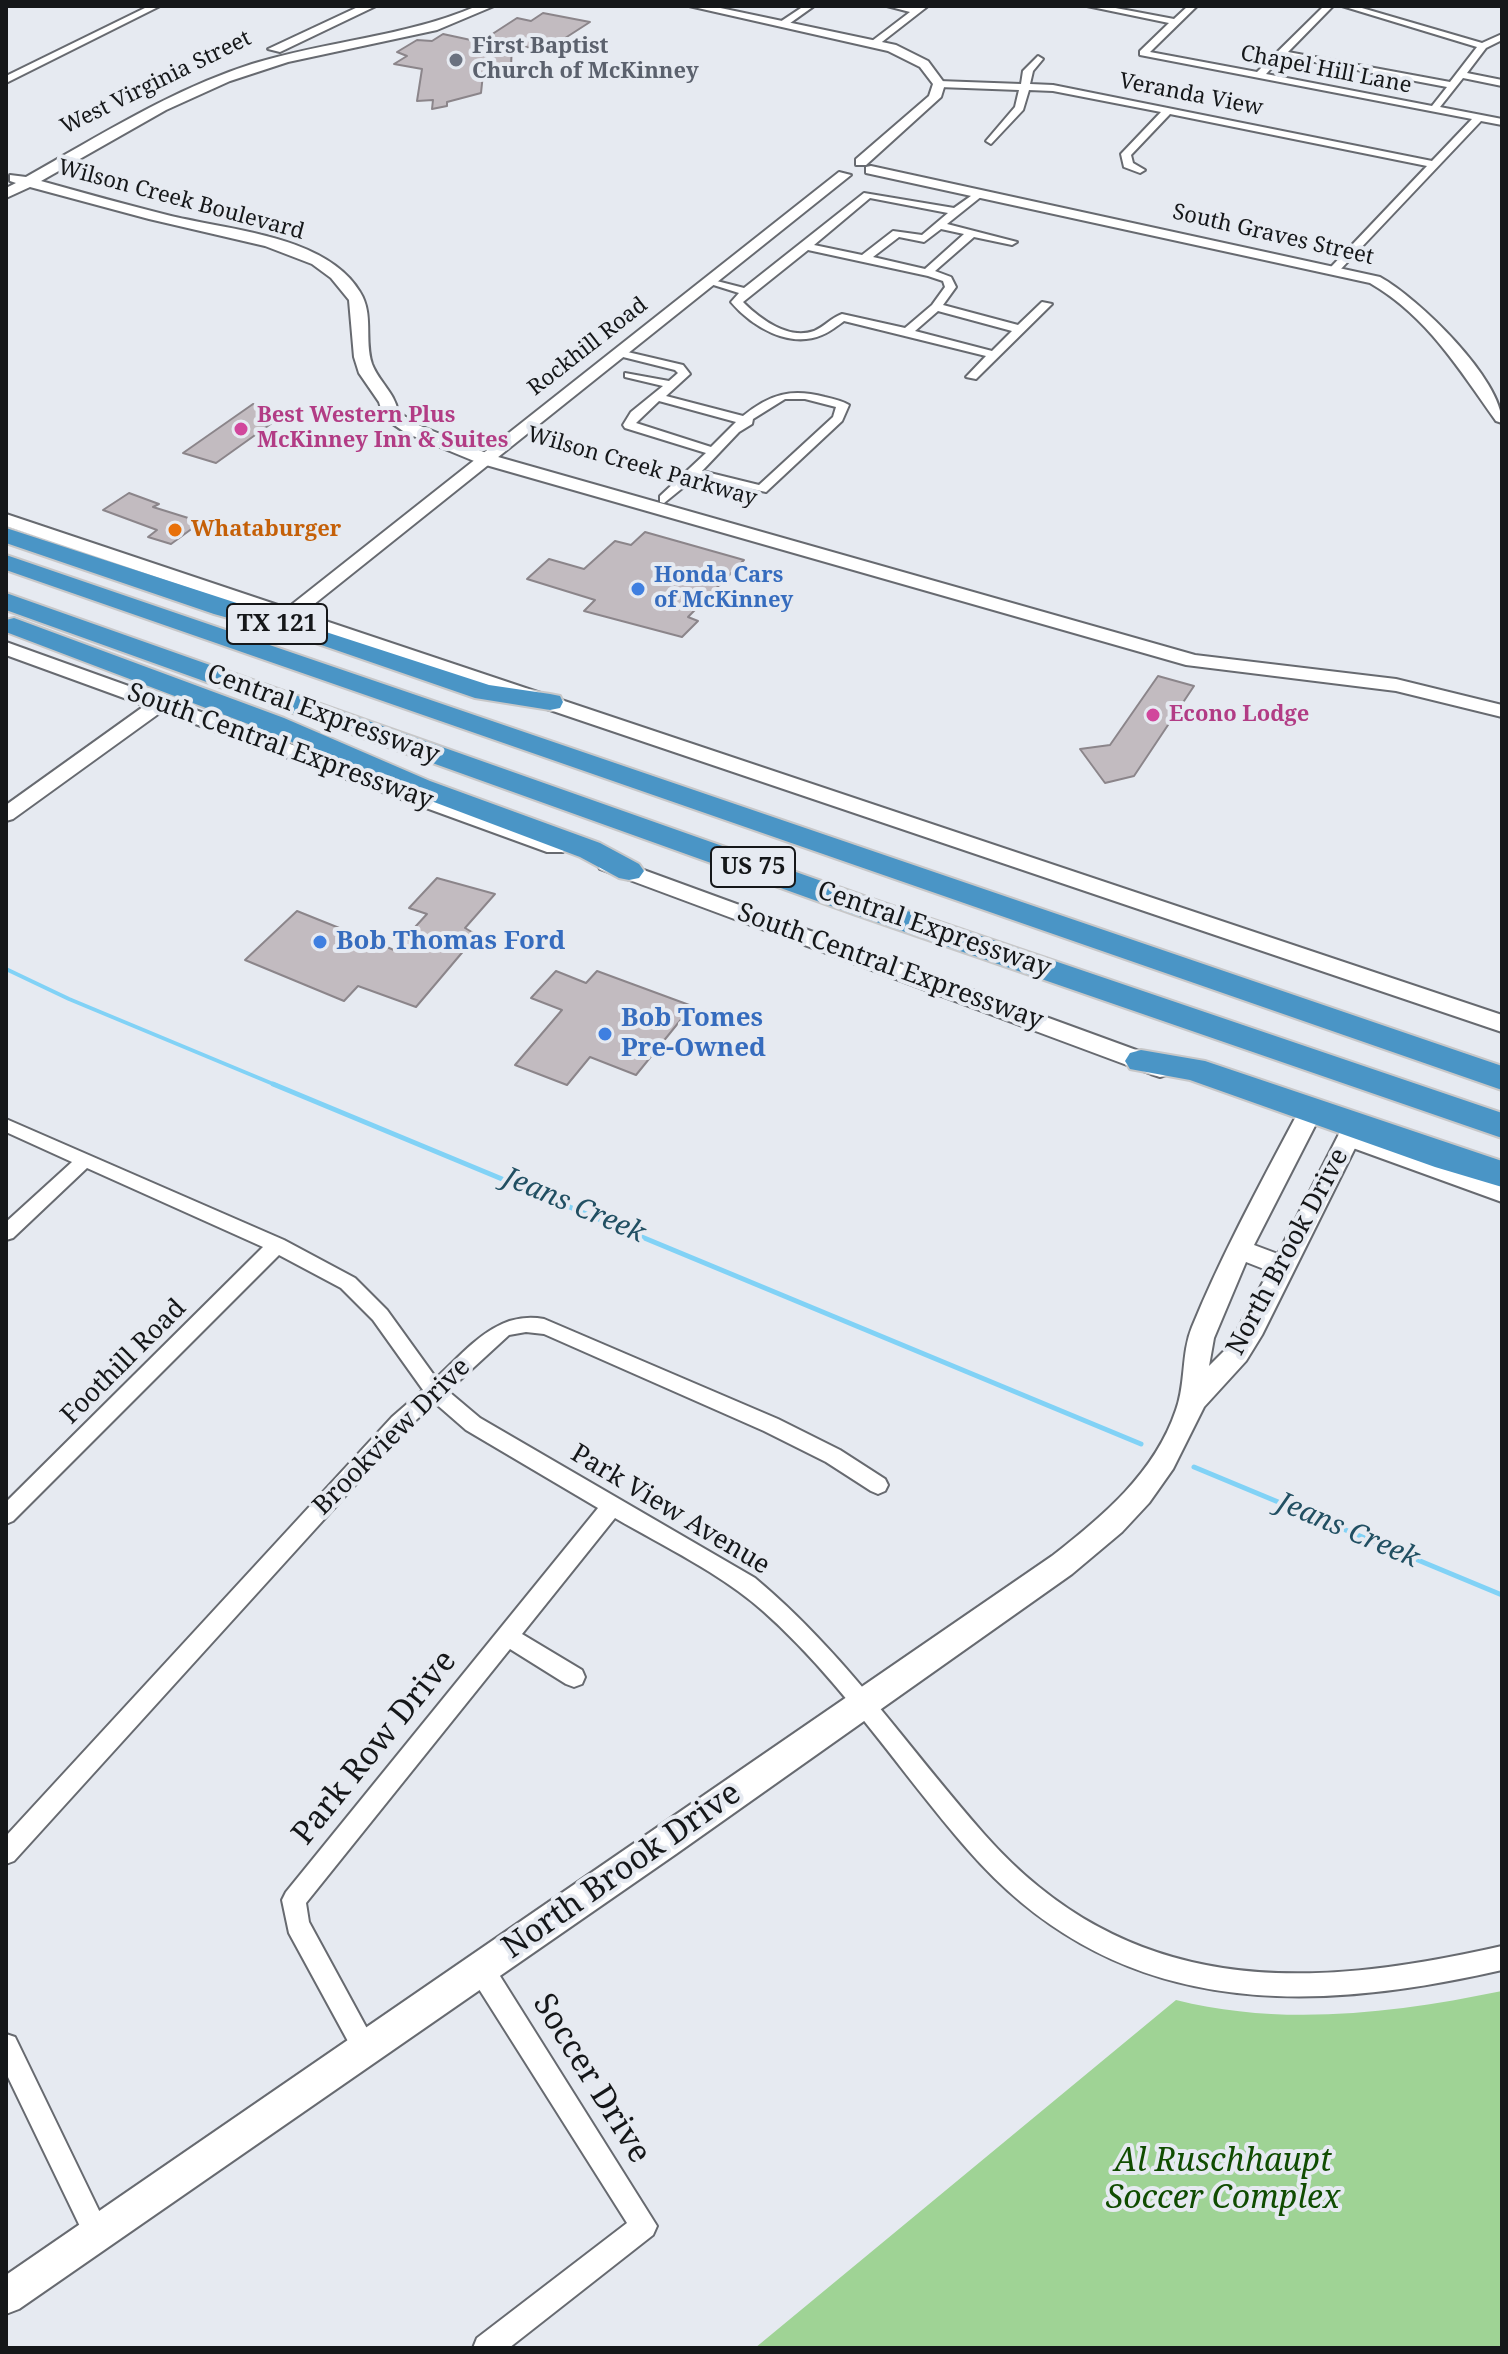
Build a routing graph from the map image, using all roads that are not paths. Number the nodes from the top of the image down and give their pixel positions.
1 (156, 6) edge
2 (370, 6) edge
3 (488, 6) edge
4 (695, 6) edge
5 (810, 6) edge
6 (891, 6) edge
7 (1091, 6) edge
8 (1193, 6) edge
9 (1329, 6) edge
10 (1346, 6) edge
11 (921, 9) edge
12 (1176, 22) junction
13 (783, 24) junction
14 (317, 30) junction
15 (1502, 37) edge
16 (288, 43) junction
17 (875, 43) junction
18 (1483, 46) junction
19 (343, 47) junction
20 (1280, 53) junction
21 (305, 54) junction
22 (1038, 59) dead end
23 (6, 68) edge
24 (22, 72) junction
25 (1259, 75) junction
26 (1461, 75) junction
27 (6, 80) edge
28 (1502, 83) edge
29 (939, 84) junction
30 (1026, 85) junction
31 (1453, 85) junction
32 (161, 105) junction
33 (1434, 109) junction
34 (1168, 111) junction
35 (1478, 118) junction
36 (1502, 122) edge
37 (991, 141) dead end
38 (1434, 164) junction
39 (866, 169) junction
40 (1140, 170) dead end
41 (14, 180) edge
42 (6, 194) edge
43 (977, 194) junction
44 (956, 211) junction
45 (941, 226) junction
46 (972, 233) junction
47 (1012, 242) dead end
48 (806, 246) junction
49 (864, 259) junction
50 (1335, 269) junction
51 (927, 273) junction
52 (709, 282) junction
53 (746, 292) junction
54 (1046, 304) dead end
55 (936, 307) junction
56 (1019, 329) junction
57 (907, 332) junction
58 (619, 353) junction
59 (994, 355) junction
60 (629, 375) dead end
61 (972, 377) dead end
62 (673, 385) junction
63 (657, 397) junction
64 (390, 405) joint
65 (1502, 418) edge
66 (748, 421) junction
67 (715, 452) junction
68 (491, 455) junction
69 (693, 473) junction
70 (664, 499) junction
71 (6, 520) edge
72 (6, 535) edge
73 (6, 562) edge
74 (6, 601) edge
75 (287, 617) junction
76 (6, 623) edge
77 (6, 648) edge
78 (1232, 664) junction
79 (550, 702) junction
80 (161, 703) junction
81 (1502, 711) edge
82 (6, 815) edge
83 (629, 871) junction
84 (1502, 1024) edge
85 (1141, 1061) junction
86 (1502, 1078) edge
87 (1306, 1120) junction
88 (6, 1125) edge
89 (1502, 1126) edge
90 (1349, 1136) junction
91 (85, 1160) junction
92 (1502, 1174) edge
93 (1502, 1192) edge
94 (6, 1233) edge
95 (277, 1245) junction
96 (1239, 1250) junction
97 (1283, 1266) junction
98 (434, 1390) junction
99 (1192, 1402) junction
100 (878, 1485) dead end
101 (611, 1508) junction
102 (6, 1515) edge
103 (507, 1636) junction
104 (574, 1677) dead end
105 (863, 1703) junction
106 (6, 1853) edge
107 (1502, 1958) edge
108 (481, 1969) junction
109 (6, 2046) edge
110 (365, 2047) junction
111 (97, 2234) junction
112 (6, 2296) edge
113 (487, 2348) edge

1 - 24 street
2 - 14 main road, West Virginia Street
3 - 19 main road
4 - 13 street
5 - 13 street
6 - 11 street
7 - 12 street
8 - 12 street
9 - 20 street
10 - 18 street
11 - 17 street
12 - 25 street, Chapel Hill Lane
13 - 17 street
14 - 16 main road, West Virginia Street
14 - 19 main road
15 - 18 street
16 - 21 main road
16 - 32 main road, West Virginia Street
17 - 29 street
18 - 26 street
19 - 21 main road
20 - 25 street
20 - 31 street
21 - 32 main road
22 - 30 street
23 - 24 street
24 - 27 street
25 - 33 street, Chapel Hill Lane
26 - 28 street
26 - 31 street
29 - 30 street, Veranda View
29 - 39 street
30 - 34 street, Veranda View
30 - 37 street
31 - 33 street
32 - 41 main road
33 - 35 street, Chapel Hill Lane
34 - 38 street, Veranda View
34 - 40 street
35 - 36 street, Chapel Hill Lane
35 - 38 street
38 - 50 street
39 - 43 street, South Graves Street
39 - 52 street, Rockhill Road
41 - 42 main road
41 - 64 main road, Wilson Creek Boulevard
43 - 44 street
43 - 50 street, South Graves Street
44 - 45 street
44 - 48 street
45 - 46 street
45 - 49 street
46 - 47 street
46 - 51 street
48 - 49 street
48 - 53 street
49 - 51 street
50 - 65 street, South Graves Street
51 - 55 street
52 - 53 street
52 - 58 street, Rockhill Road
53 - 57 street
54 - 56 street
55 - 56 street
55 - 57 street
56 - 59 street
57 - 59 street
58 - 62 street
58 - 68 street, Rockhill Road
59 - 61 street
60 - 62 street
62 - 63 street
63 - 66 street
63 - 67 street
64 - 68 main road, Wilson Creek Parkway
66 - 67 street
66 - 69 street
67 - 69 street
68 - 70 main road, Wilson Creek Parkway
68 - 75 street, Rockhill Road
68 - 78 main road, Wilson Creek Parkway
69 - 70 street
70 - 78 main road, Wilson Creek Parkway
71 - 75 main road
72 - 79 highway, TX 121
73 - 86 highway, Central Expressway / US 75
74 - 89 highway, Central Expressway / US 75
75 - 79 main road
76 - 83 highway
77 - 80 main road, South Central Expressway
78 - 81 main road, Wilson Creek Parkway
79 - 84 main road, TX 121
80 - 82 street
80 - 83 main road, South Central Expressway
83 - 85 main road, South Central Expressway
85 - 87 main road, South Central Expressway
85 - 92 highway
87 - 90 main road, South Central Expressway
87 - 96 street, North Brook Drive
88 - 91 street, Park View Avenue
90 - 93 main road, South Central Expressway
90 - 97 street, North Brook Drive
91 - 94 street
91 - 95 street, Park View Avenue
95 - 98 street, Park View Avenue
95 - 102 street, Foothill Road
96 - 97 street
96 - 99 street, North Brook Drive
97 - 99 street, North Brook Drive
98 - 100 street, Brookview Drive
98 - 101 street, Park View Avenue
98 - 106 street, Brookview Drive
99 - 105 street, North Brook Drive
101 - 103 street, Park Row Drive
101 - 105 street, Park View Avenue
103 - 104 street
103 - 110 street, Park Row Drive
105 - 107 street, Park View Avenue
105 - 108 street, North Brook Drive
108 - 110 street, North Brook Drive
108 - 113 street, Soccer Drive
109 - 111 street
110 - 111 street, North Brook Drive
111 - 112 street, North Brook Drive

